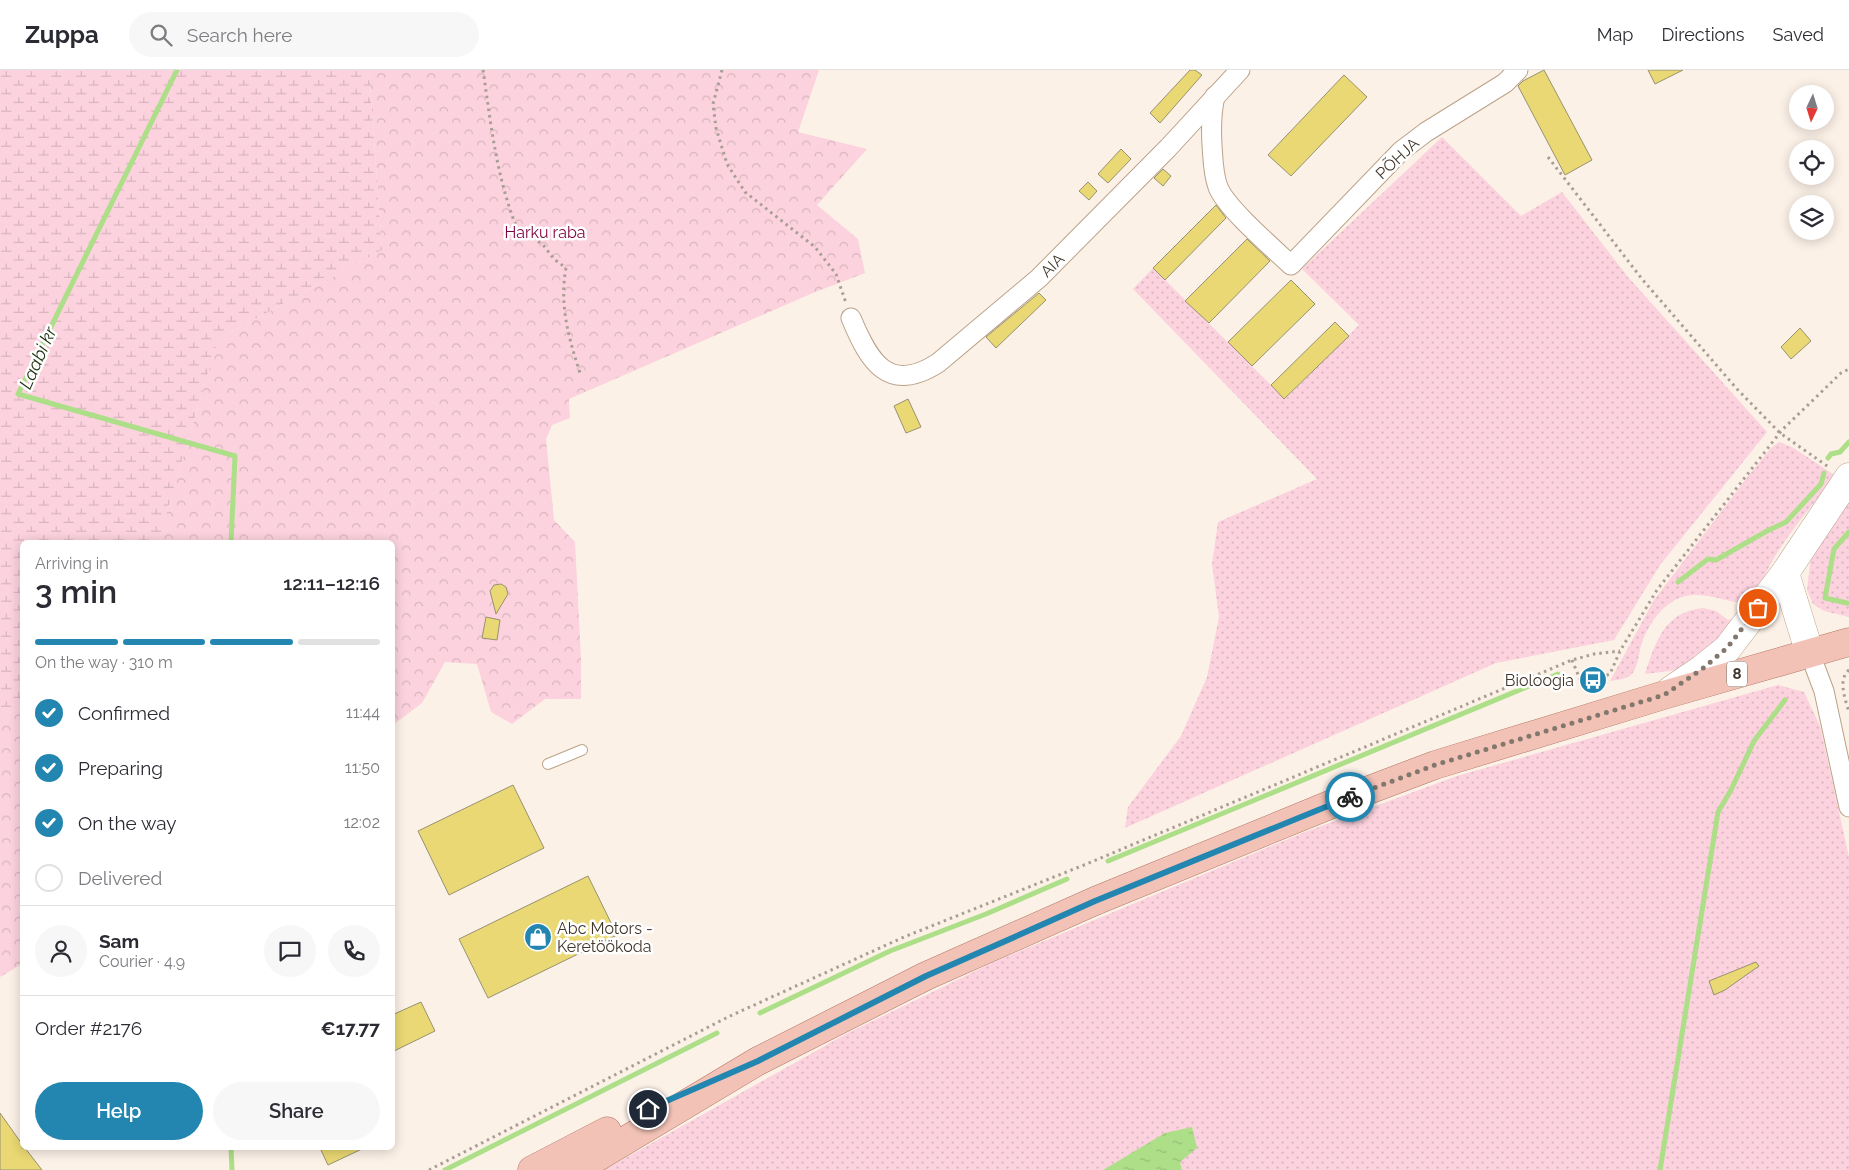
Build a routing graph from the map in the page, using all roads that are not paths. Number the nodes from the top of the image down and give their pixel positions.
1 (1240, 70) edge
2 (1518, 70) edge
3 (1215, 96) junction
4 (852, 318) road end
5 (1848, 478) edge
6 (1785, 573) junction
7 (1849, 642) edge
8 (1810, 654) junction
9 (1664, 695) junction
10 (582, 750) dead end
11 (548, 764) dead end
12 (1849, 807) edge
13 (758, 1061) junction
14 (532, 1170) edge
15 (576, 1170) edge

1 - 3 street, AIA
2 - 3 street, PÕHJA
3 - 4 street, AIA
5 - 6 street
6 - 8 street
6 - 9 street
7 - 8 main road, 8
8 - 9 main road, 8
8 - 12 street
9 - 13 main road, 8
10 - 11 lane
13 - 14 main road, 8
13 - 15 main road, 8

